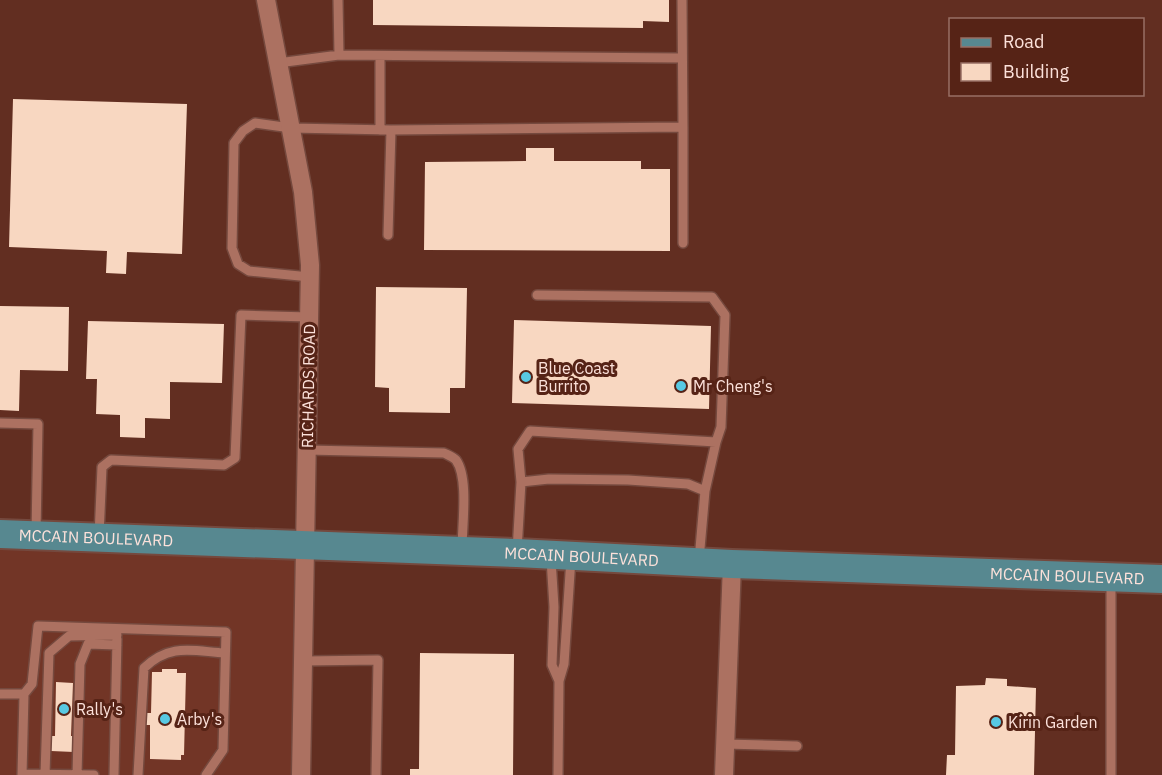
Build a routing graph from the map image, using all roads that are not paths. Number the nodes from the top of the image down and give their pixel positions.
1 (266, 0) edge
2 (338, 0) edge
3 (682, 0) edge
4 (339, 56) junction
5 (380, 56) junction
6 (681, 58) junction
7 (278, 63) junction
8 (683, 127) junction
9 (291, 128) junction
10 (380, 130) junction
11 (391, 130) junction
12 (388, 235) dead end
13 (684, 243) dead end
14 (310, 277) junction
15 (537, 295) dead end
16 (309, 317) junction
17 (0, 423) edge
18 (716, 442) junction
19 (307, 450) junction
20 (521, 482) junction
21 (705, 491) junction
22 (0, 534) edge
23 (36, 536) junction
24 (99, 538) junction
25 (306, 545) junction
26 (462, 551) junction
27 (517, 554) junction
28 (561, 555) junction
29 (699, 562) junction
30 (732, 564) junction
31 (1111, 577) junction
32 (1162, 579) edge
33 (117, 636) junction
34 (225, 653) junction
35 (304, 661) junction
36 (560, 681) junction
37 (0, 693) edge
38 (24, 694) junction
39 (725, 744) junction
40 (797, 746) dead end
41 (22, 774) edge
42 (45, 774) edge
43 (77, 775) edge
44 (94, 775) edge
45 (114, 775) edge
46 (138, 775) edge
47 (207, 775) edge
48 (301, 775) edge
49 (376, 775) edge
50 (558, 775) edge
51 (724, 775) edge
52 (1111, 775) edge

1 - 7 street, RICHARDS ROAD
2 - 4 lane
3 - 6 lane
4 - 5 lane
4 - 7 lane
5 - 6 lane
5 - 10 lane
6 - 8 lane
7 - 9 street, RICHARDS ROAD
8 - 11 lane
8 - 13 lane
9 - 10 lane
9 - 14 street, RICHARDS ROAD
9 - 14 lane
10 - 11 lane
11 - 12 lane
14 - 16 street, RICHARDS ROAD
15 - 18 lane
16 - 19 street, RICHARDS ROAD
16 - 24 lane
17 - 23 lane
18 - 20 lane
18 - 21 lane
19 - 25 street, RICHARDS ROAD
19 - 26 lane
20 - 21 lane
20 - 27 lane
21 - 29 lane
22 - 23 main road, MCCAIN BOULEVARD
23 - 24 main road, MCCAIN BOULEVARD
24 - 25 main road, MCCAIN BOULEVARD
25 - 26 main road, MCCAIN BOULEVARD
25 - 35 street, RICHARDS ROAD
26 - 27 main road, MCCAIN BOULEVARD
27 - 28 main road, MCCAIN BOULEVARD
28 - 29 main road, MCCAIN BOULEVARD
28 - 36 lane
28 - 36 lane
29 - 30 main road, MCCAIN BOULEVARD
30 - 31 main road, MCCAIN BOULEVARD
30 - 39 street
31 - 32 main road, MCCAIN BOULEVARD
31 - 52 lane
33 - 34 lane
33 - 38 lane
33 - 42 lane
33 - 43 lane
33 - 45 lane
34 - 46 lane
34 - 47 lane
35 - 48 street, RICHARDS ROAD
35 - 49 lane
36 - 50 lane
37 - 38 lane
38 - 41 lane
39 - 40 lane
39 - 51 street
41 - 42 lane
42 - 43 lane
43 - 44 lane

